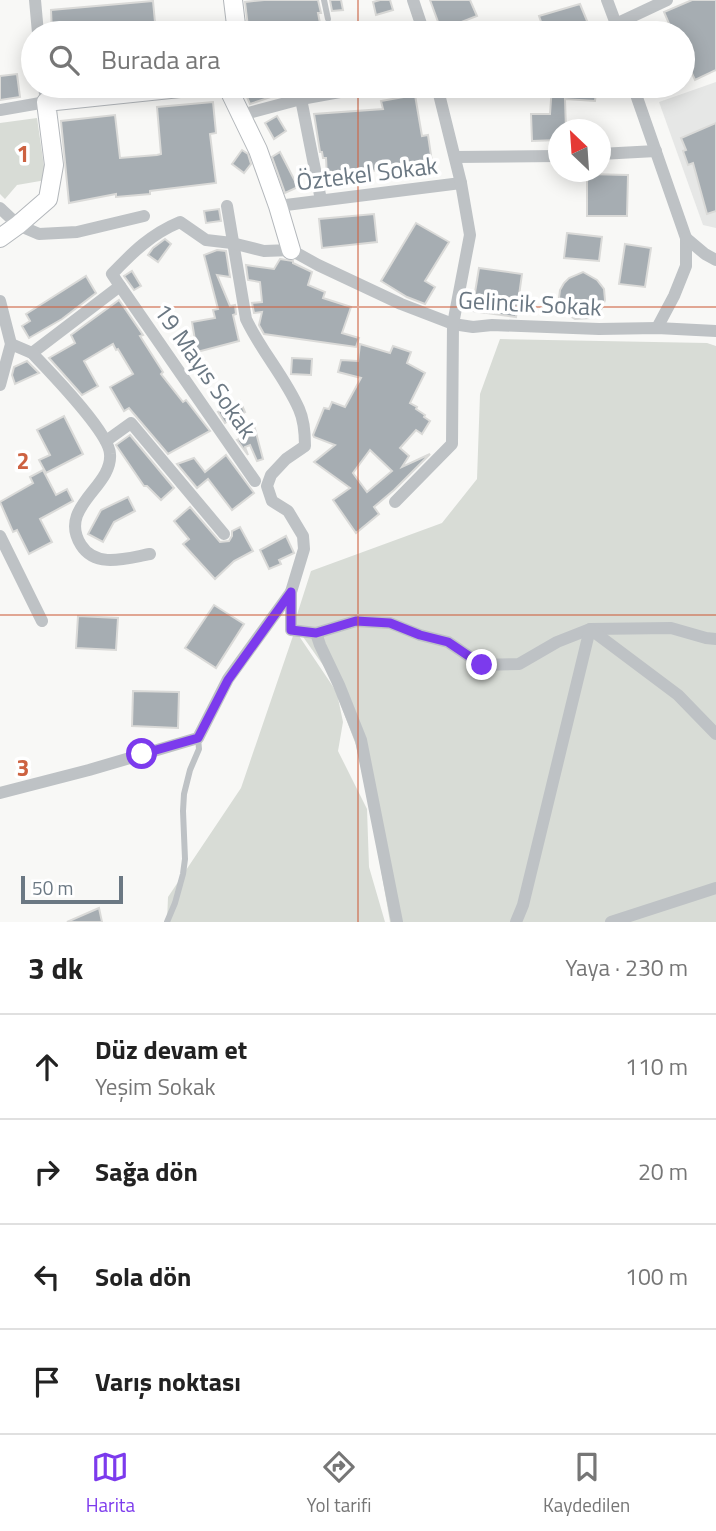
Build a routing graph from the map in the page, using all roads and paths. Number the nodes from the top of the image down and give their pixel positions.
1 (35, 0) edge
2 (233, 0) edge
3 (324, 0) edge
4 (414, 0) edge
5 (607, 0) edge
6 (667, 0) edge
7 (328, 19) dead end
8 (37, 21) edge
9 (236, 21) edge
10 (420, 21) edge
11 (614, 21) edge
12 (629, 21) edge
13 (34, 98) edge
14 (46, 98) edge
15 (233, 98) edge
16 (307, 98) edge
17 (440, 98) edge
18 (637, 98) edge
19 (301, 99) junction
20 (0, 110) edge
21 (241, 115) junction
22 (656, 151) junction
23 (611, 153) edge
24 (548, 156) edge
25 (455, 157) junction
26 (461, 183) junction
27 (321, 200) junction
28 (227, 206) dead end
29 (278, 206) junction
30 (0, 208) edge
31 (144, 216) dead end
32 (18, 225) junction
33 (0, 238) edge
34 (686, 238) junction
35 (232, 243) junction
36 (290, 250) junction
37 (716, 250) edge
38 (716, 260) edge
39 (120, 286) junction
40 (0, 301) edge
41 (453, 324) junction
42 (657, 328) junction
43 (716, 331) edge
44 (11, 344) junction
45 (32, 353) junction
46 (0, 385) edge
47 (106, 441) junction
48 (255, 481) dead end
49 (395, 502) dead end
50 (224, 534) dead end
51 (0, 536) edge
52 (150, 554) dead end
53 (291, 592) junction
54 (41, 621) dead end
55 (590, 629) junction
56 (316, 633) junction
57 (716, 639) edge
58 (716, 734) edge
59 (198, 738) junction
60 (0, 793) edge
61 (716, 888) edge
62 (167, 922) edge
63 (397, 922) edge
64 (516, 922) edge
65 (611, 922) edge

1 - 8 street
2 - 9 street
3 - 7 lane
4 - 10 street
5 - 11 street
6 - 12 street
13 - 20 street
14 - 32 street
15 - 21 street
16 - 19 street
17 - 25 street
18 - 22 street
19 - 21 street
19 - 27 street
21 - 29 street
22 - 23 street
22 - 34 street
24 - 25 street
25 - 26 street
26 - 27 street, Öztekel Sokak
26 - 41 street
27 - 29 street, Öztekel Sokak
28 - 35 street
29 - 36 street
30 - 32 street
31 - 32 street
32 - 33 street
34 - 37 street
34 - 38 street
34 - 42 street
35 - 36 street
35 - 39 street
35 - 53 street
36 - 41 street, Gelincik Sokak
39 - 45 street
39 - 48 street, 19 Mayıs Sokak
40 - 44 street
41 - 42 street, Gelincik Sokak
41 - 49 street
42 - 43 street, Gelincik Sokak
44 - 45 street
44 - 46 street
45 - 47 street
47 - 50 street
47 - 52 street
51 - 54 street
53 - 56 street
53 - 59 street
55 - 56 street
55 - 57 street
55 - 58 street
55 - 64 street
56 - 63 street
59 - 60 street
59 - 62 lane
61 - 65 street

